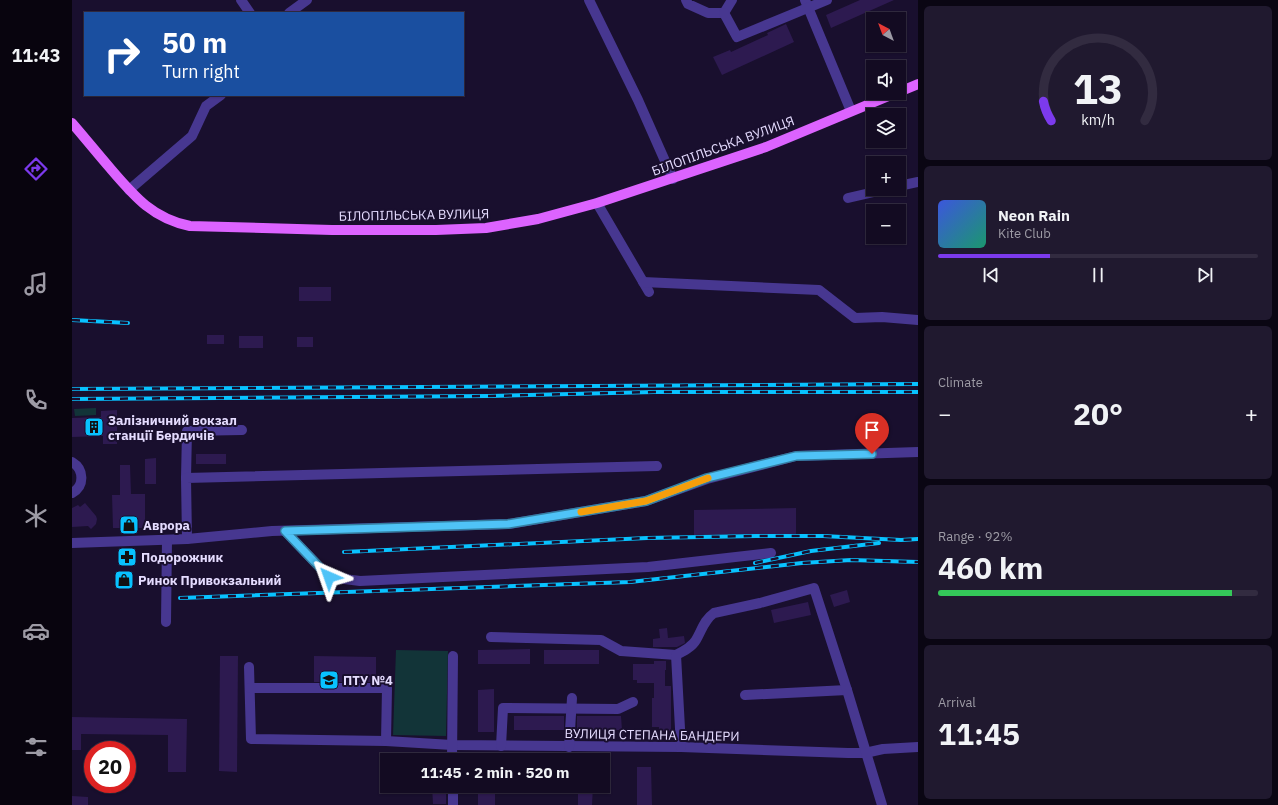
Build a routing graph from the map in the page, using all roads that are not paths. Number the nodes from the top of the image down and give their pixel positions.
1 (241, 0) edge
2 (307, 0) edge
3 (589, 0) edge
4 (686, 0) edge
5 (732, 0) edge
6 (827, 0) edge
7 (806, 4) edge
8 (249, 12) edge
9 (290, 12) edge
10 (724, 13) junction
11 (918, 84) edge
12 (906, 89) edge
13 (220, 96) edge
14 (878, 100) edge
15 (851, 111) junction
16 (72, 123) edge
17 (673, 179) junction
18 (918, 182) edge
19 (906, 185) edge
20 (129, 190) junction
21 (866, 194) edge
22 (848, 198) dead end
23 (597, 203) junction
24 (643, 282) junction
25 (649, 292) dead end
26 (918, 320) edge
27 (242, 430) dead end
28 (918, 452) edge
29 (72, 462) edge
30 (657, 466) dead end
31 (186, 478) junction
32 (72, 494) edge
33 (285, 531) junction
34 (187, 539) junction
35 (167, 540) junction
36 (72, 543) edge
37 (771, 553) dead end
38 (166, 622) dead end
39 (491, 637) dead end
40 (676, 655) junction
41 (453, 656) dead end
42 (249, 667) dead end
43 (250, 688) junction
44 (847, 690) junction
45 (745, 695) dead end
46 (633, 702) dead end
47 (571, 703) junction
48 (386, 741) junction
49 (452, 745) junction
50 (501, 746) junction
51 (569, 747) junction
52 (681, 747) junction
53 (918, 747) edge
54 (452, 753) edge
55 (866, 753) junction
56 (453, 793) edge
57 (453, 805) edge
58 (882, 805) edge

1 - 8 street
2 - 9 street
3 - 17 street
4 - 10 street
5 - 10 street
6 - 7 street
7 - 10 street
7 - 15 street
11 - 12 main road
13 - 20 street
14 - 15 main road, БІЛОПІЛЬСЬКА ВУЛИЦЯ
15 - 17 main road, БІЛОПІЛЬСЬКА ВУЛИЦЯ
16 - 20 main road, БІЛОПІЛЬСЬКА ВУЛИЦЯ
17 - 23 main road, БІЛОПІЛЬСЬКА ВУЛИЦЯ
18 - 19 street
20 - 23 main road, БІЛОПІЛЬСЬКА ВУЛИЦЯ
21 - 22 street
23 - 24 street
24 - 25 street
24 - 26 street
27 - 31 street
28 - 33 street
29 - 32 street
30 - 31 street
31 - 34 street
33 - 34 street
33 - 37 street
34 - 35 street
35 - 36 street
35 - 38 street
39 - 40 street
40 - 44 street
40 - 52 street
41 - 49 street
42 - 43 street
43 - 48 street, ВУЛИЦЯ СТЕПАНА БАНДЕРИ
43 - 48 street
44 - 45 street
44 - 55 street
46 - 47 street
47 - 50 street
47 - 51 street
48 - 49 street, ВУЛИЦЯ СТЕПАНА БАНДЕРИ
49 - 50 street, ВУЛИЦЯ СТЕПАНА БАНДЕРИ
49 - 54 street
50 - 51 street, ВУЛИЦЯ СТЕПАНА БАНДЕРИ
51 - 52 street, ВУЛИЦЯ СТЕПАНА БАНДЕРИ
52 - 55 street, ВУЛИЦЯ СТЕПАНА БАНДЕРИ
53 - 55 street, ВУЛИЦЯ СТЕПАНА БАНДЕРИ
55 - 58 street
56 - 57 street

